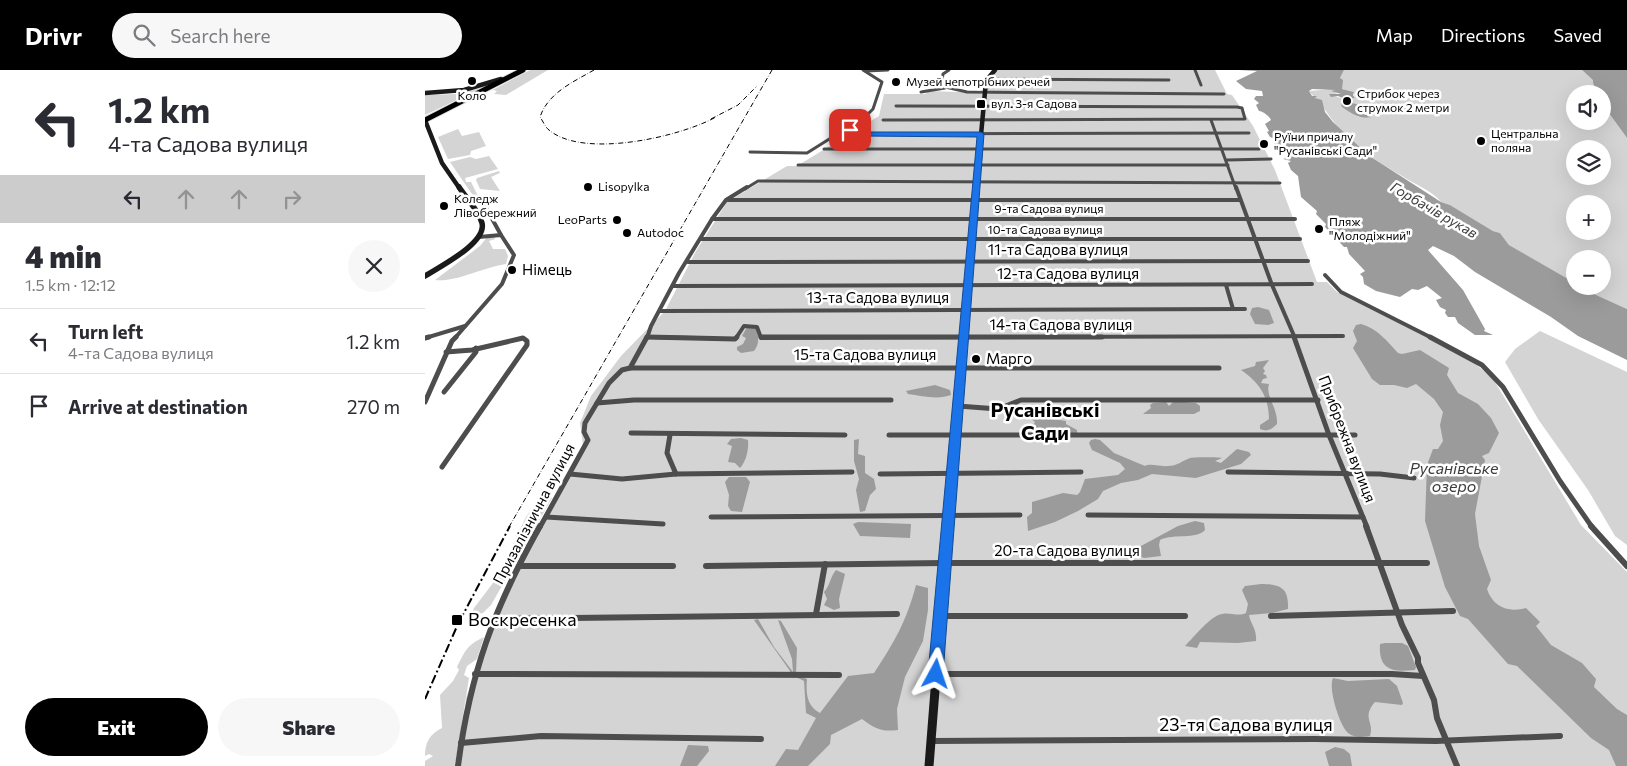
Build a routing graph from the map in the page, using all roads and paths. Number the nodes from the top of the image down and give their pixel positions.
1 (519, 70) edge
2 (523, 70) edge
3 (888, 70) edge
4 (949, 70) edge
5 (995, 70) edge
6 (1195, 70) edge
7 (864, 71) edge
8 (504, 78) junction
9 (987, 79) junction
10 (1169, 80) dead end
11 (1201, 85) dead end
12 (947, 87) junction
13 (921, 92) dead end
14 (425, 93) edge
15 (985, 93) junction
16 (1225, 94) dead end
17 (896, 106) dead end
18 (984, 107) junction
19 (425, 119) edge
20 (883, 120) dead end
21 (982, 120) junction
22 (1211, 120) junction
23 (849, 128) junction
24 (1249, 133) dead end
25 (981, 134) junction
26 (1217, 134) junction
27 (425, 136) edge
28 (433, 144) junction
29 (824, 149) dead end
30 (979, 149) junction
31 (1223, 149) junction
32 (1259, 149) dead end
33 (750, 152) dead end
34 (1271, 159) dead end
35 (1228, 163) junction
36 (797, 165) dead end
37 (978, 165) junction
38 (976, 182) junction
39 (1234, 182) junction
40 (1280, 182) dead end
41 (726, 200) junction
42 (976, 200) junction
43 (1240, 200) junction
44 (469, 202) junction
45 (712, 219) junction
46 (974, 219) junction
47 (1248, 219) junction
48 (1295, 219) dead end
49 (501, 235) junction
50 (479, 237) junction
51 (701, 239) junction
52 (1255, 239) junction
53 (1300, 239) dead end
54 (972, 240) junction
55 (1263, 261) junction
56 (1307, 261) dead end
57 (688, 262) junction
58 (970, 262) junction
59 (426, 273) edge
60 (1325, 275) dead end
61 (1312, 284) dead end
62 (967, 285) junction
63 (1226, 285) junction
64 (1272, 285) junction
65 (673, 286) junction
66 (660, 310) junction
67 (1233, 310) junction
68 (1245, 310) dead end
69 (965, 311) junction
70 (467, 326) junction
71 (440, 334) junction
72 (1343, 336) dead end
73 (647, 337) junction
74 (1295, 337) junction
75 (425, 338) edge
76 (963, 338) junction
77 (451, 341) junction
78 (476, 348) junction
79 (446, 352) junction
80 (630, 368) junction
81 (961, 368) junction
82 (1219, 368) dead end
83 (444, 392) dead end
84 (891, 400) dead end
85 (1319, 400) junction
86 (425, 402) edge
87 (597, 403) junction
88 (958, 406) junction
89 (631, 433) dead end
90 (670, 435) junction
91 (845, 435) dead end
92 (889, 435) dead end
93 (1329, 435) junction
94 (1355, 435) dead end
95 (955, 437) junction
96 (441, 467) dead end
97 (852, 472) dead end
98 (1081, 472) dead end
99 (1228, 472) dead end
100 (570, 474) junction
101 (676, 474) junction
102 (880, 474) dead end
103 (953, 474) junction
104 (1346, 475) junction
105 (1414, 478) dead end
106 (1020, 515) dead end
107 (1088, 515) dead end
108 (545, 517) junction
109 (711, 517) dead end
110 (949, 517) junction
111 (1363, 517) junction
112 (663, 524) dead end
113 (944, 563) junction
114 (1427, 563) dead end
115 (825, 564) junction
116 (1380, 564) junction
117 (520, 566) junction
118 (673, 566) dead end
119 (706, 566) dead end
120 (1627, 566) edge
121 (1453, 611) dead end
122 (1399, 613) junction
123 (816, 614) junction
124 (897, 614) dead end
125 (941, 616) junction
126 (1185, 616) dead end
127 (1271, 616) dead end
128 (493, 619) junction
129 (475, 674) junction
130 (936, 674) junction
131 (839, 675) dead end
132 (1423, 676) junction
133 (1560, 736) dead end
134 (761, 739) dead end
135 (932, 740) junction
136 (1448, 741) junction
137 (461, 743) junction
138 (458, 766) edge
139 (929, 766) edge
140 (1457, 766) edge

1 - 8 main road
2 - 19 main road
3 - 7 street
4 - 12 street
5 - 9 main road
6 - 11 street
7 - 23 street
8 - 14 main road
8 - 19 main road
9 - 10 street
9 - 15 main road
12 - 13 street
12 - 15 street
15 - 16 street
15 - 18 main road
17 - 18 street
18 - 21 main road
18 - 22 street
19 - 28 main road
20 - 21 street
21 - 22 street
21 - 25 main road
22 - 26 street, Прибрежна вулиця
23 - 25 street
23 - 33 street
24 - 26 street
25 - 26 street
25 - 30 main road
26 - 31 street, Прибрежна вулиця
27 - 28 main road
28 - 44 main road
29 - 30 street
30 - 31 street
30 - 37 main road
31 - 32 street
31 - 35 street, Прибрежна вулиця
34 - 35 street
35 - 37 street
35 - 39 street, Прибрежна вулиця
36 - 37 street
37 - 38 main road
38 - 39 street
38 - 41 street, Призалізнична вулиця
38 - 42 main road
39 - 40 street
39 - 43 street, Прибрежна вулиця
41 - 42 street
41 - 45 street, Призалізнична вулиця
42 - 43 street
42 - 46 main road
43 - 47 street, Прибрежна вулиця
44 - 49 street
44 - 50 main road
45 - 46 street, 9-та Садова вулиця
45 - 51 street, Призалізнична вулиця
46 - 47 street, 9-та Садова вулиця
46 - 54 main road
47 - 48 street, 9-та Садова вулиця
47 - 52 street, Прибрежна вулиця
49 - 50 street
49 - 70 street
50 - 59 main road
51 - 54 street, 10-та Садова вулиця
51 - 57 street, Призалізнична вулиця
52 - 53 street, 10-та Садова вулиця
52 - 54 street, 10-та Садова вулиця
52 - 55 street, Прибрежна вулиця
54 - 58 main road
55 - 56 street, 11-та Садова вулиця
55 - 58 street, 11-та Садова вулиця
55 - 64 street, Прибрежна вулиця
57 - 58 street, 11-та Садова вулиця
57 - 65 street, Призалізнична вулиця
58 - 62 main road
60 - 120 street
61 - 64 street, 12-та Садова вулиця
62 - 63 street, 12-та Садова вулиця
62 - 65 street, 12-та Садова вулиця
62 - 69 main road
63 - 64 street, 12-та Садова вулиця
63 - 67 street
64 - 74 street, Прибрежна вулиця
65 - 66 street, Призалізнична вулиця
66 - 69 street, 13-та Садова вулиця
66 - 73 street, Призалізнична вулиця
67 - 68 street, 13-та Садова вулиця
67 - 69 street, 13-та Садова вулиця
69 - 76 main road
70 - 71 street
70 - 77 street
71 - 75 street
71 - 77 street
72 - 74 street, 14-та Садова вулиця
73 - 76 street, 14-та Садова вулиця
73 - 80 street, Призалізнична вулиця
74 - 76 street, 14-та Садова вулиця
74 - 85 street, Прибрежна вулиця
76 - 81 main road
77 - 79 street
78 - 79 street
78 - 83 street
78 - 96 street
79 - 86 street
80 - 81 street, 15-та Садова вулиця
80 - 87 street, Призалізнична вулиця
81 - 82 street, 15-та Садова вулиця
81 - 88 main road
84 - 87 street
85 - 88 street
85 - 93 street, Прибрежна вулиця
87 - 100 street, Призалізнична вулиця
88 - 95 main road
89 - 90 street
90 - 91 street
90 - 101 street
92 - 95 street
93 - 94 street
93 - 95 street
93 - 104 street, Прибрежна вулиця
95 - 103 main road
97 - 101 street
98 - 103 street
99 - 104 street
100 - 101 street
100 - 108 street, Призалізнична вулиця
102 - 103 street
103 - 110 main road
104 - 105 street
104 - 111 street, Прибрежна вулиця
106 - 110 street
107 - 111 street
108 - 112 street
108 - 117 street, Призалізнична вулиця
109 - 110 street
110 - 113 main road
111 - 116 street, Прибрежна вулиця
113 - 115 street, 20-та Садова вулиця
113 - 116 street, 20-та Садова вулиця
113 - 125 main road
114 - 116 street, 20-та Садова вулиця
115 - 119 street, 20-та Садова вулиця
115 - 123 street
116 - 122 street, Прибрежна вулиця
117 - 118 street
117 - 128 street, Призалізнична вулиця
121 - 122 street
122 - 127 street
122 - 132 street, Прибрежна вулиця
123 - 124 street
123 - 128 street
125 - 126 street
125 - 130 main road
128 - 129 street, Призалізнична вулиця
129 - 131 street
129 - 137 street, Призалізнична вулиця
130 - 132 street
130 - 135 main road
132 - 136 street, Прибрежна вулиця
133 - 136 street, 23-тя Садова вулиця
134 - 137 street
135 - 136 street, 23-тя Садова вулиця
135 - 139 main road
136 - 140 street, Прибрежна вулиця
137 - 138 street, Призалізнична вулиця

